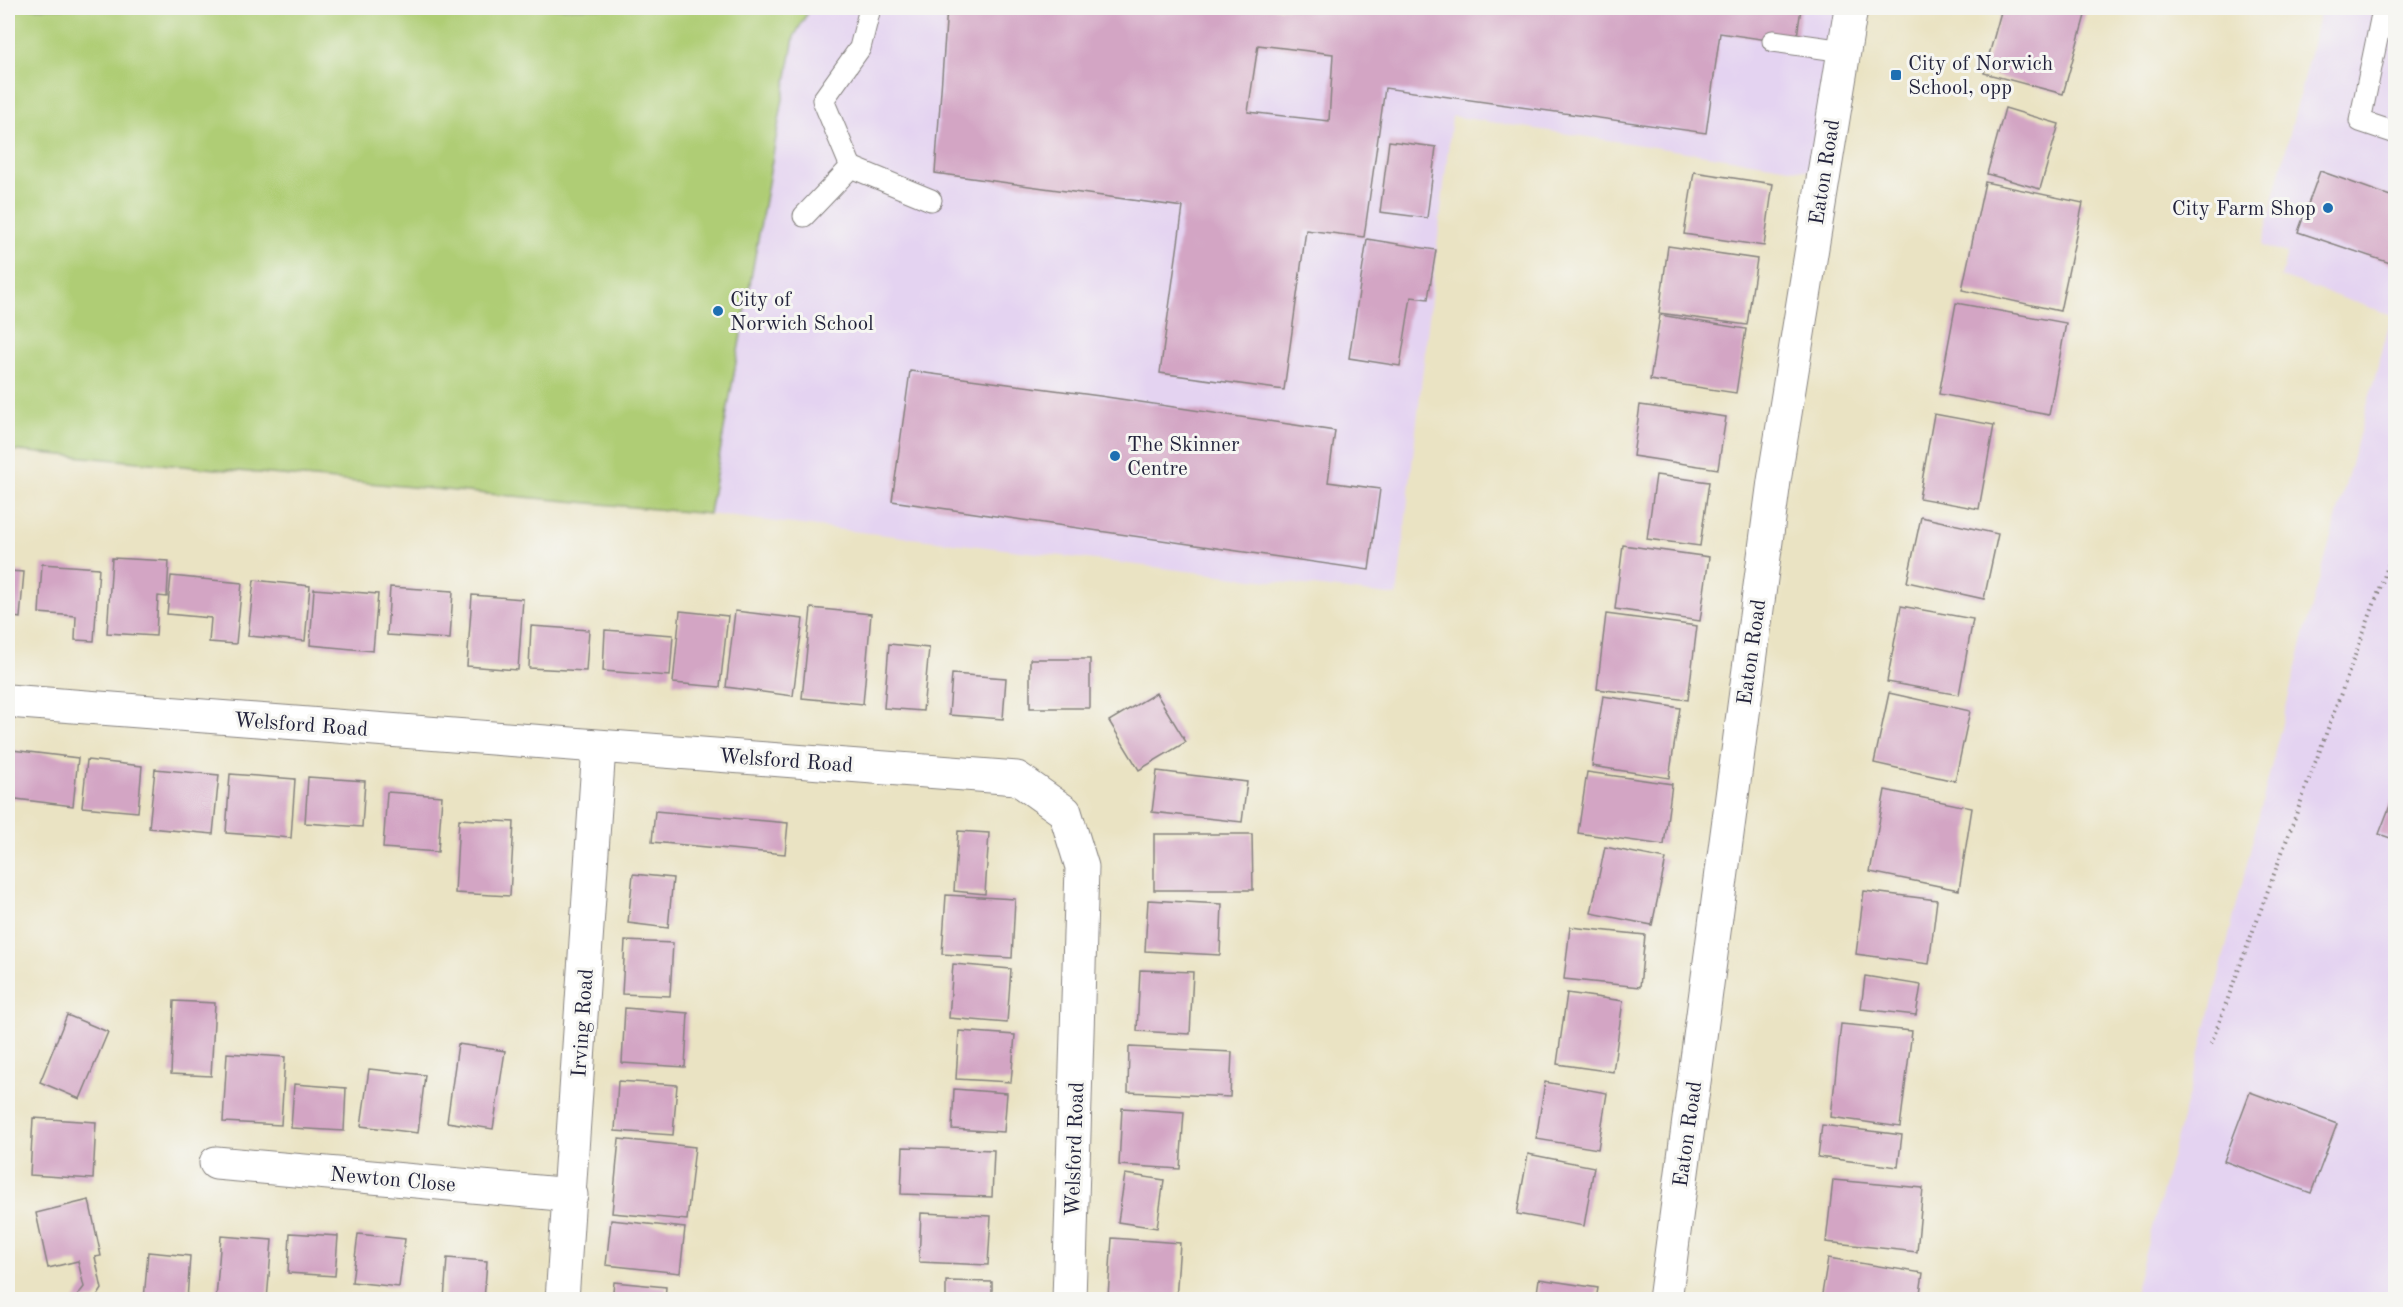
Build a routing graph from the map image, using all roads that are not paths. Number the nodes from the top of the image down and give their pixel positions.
1 (870, 8) edge
2 (1851, 8) edge
3 (2381, 19) dead end
4 (1773, 41) dead end
5 (1844, 51) junction
6 (2396, 134) edge
7 (851, 167) junction
8 (931, 200) dead end
9 (804, 216) dead end
10 (8, 701) edge
11 (599, 747) junction
12 (216, 1163) dead end
13 (571, 1195) junction
14 (562, 1299) edge
15 (1069, 1299) edge
16 (1665, 1299) edge

1 - 7 lane
2 - 5 street, Eaton Road
3 - 6 lane
4 - 5 lane
5 - 16 street, Eaton Road
7 - 8 lane
7 - 9 lane
10 - 11 street, Welsford Road
11 - 13 street, Irving Road
11 - 15 street, Welsford Road
12 - 13 street, Newton Close
13 - 14 street, Irving Road

